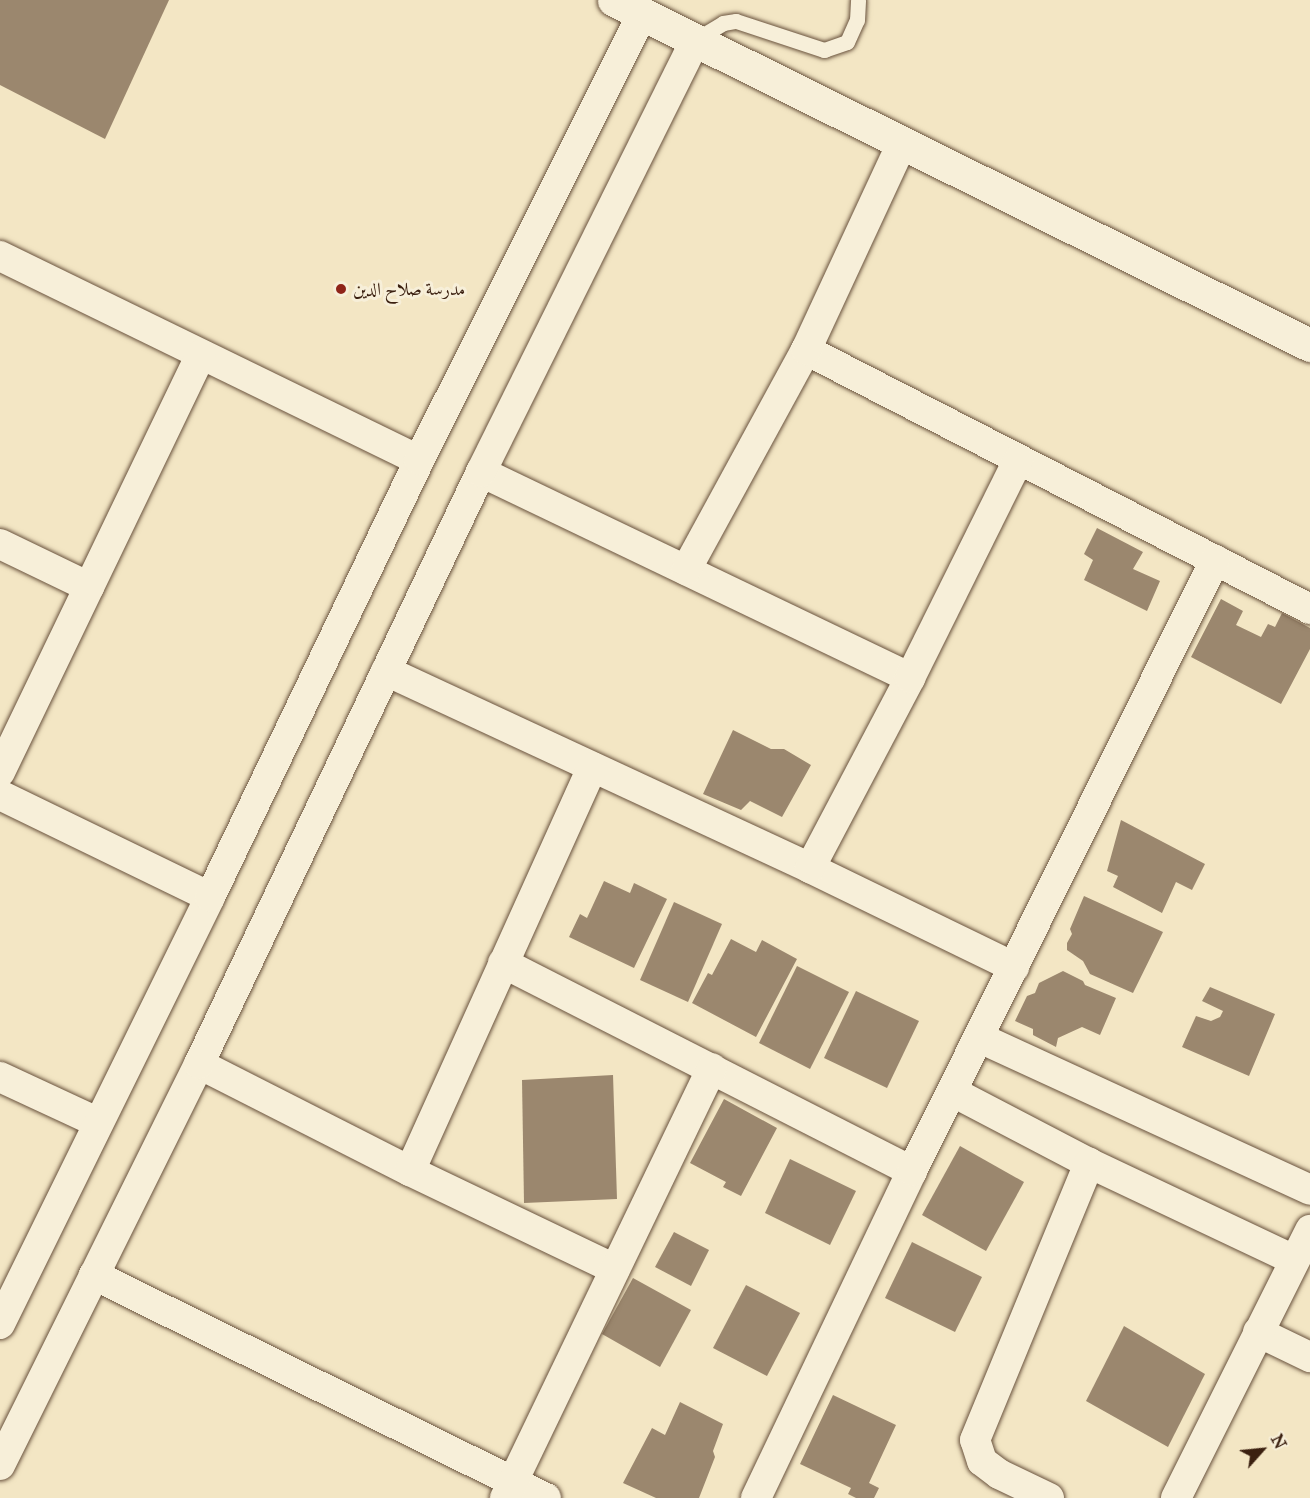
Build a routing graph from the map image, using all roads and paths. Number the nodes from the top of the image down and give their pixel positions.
1 (858, 0) edge
2 (628, 7) edge
3 (695, 40) junction
4 (902, 143) junction
5 (0, 256) edge
6 (1310, 345) edge
7 (806, 350) junction
8 (201, 355) junction
9 (419, 460) junction
10 (1018, 460) junction
11 (481, 472) junction
12 (0, 544) edge
13 (1215, 560) junction
14 (686, 570) junction
15 (89, 587) junction
16 (1310, 609) edge
17 (386, 670) junction
18 (910, 678) junction
19 (592, 767) junction
20 (0, 772) edge
21 (0, 795) edge
22 (810, 868) junction
23 (210, 897) junction
24 (503, 963) junction
25 (1014, 967) junction
26 (980, 1038) junction
27 (199, 1064) junction
28 (712, 1068) junction
29 (0, 1077) edge
30 (953, 1092) junction
31 (97, 1122) junction
32 (1089, 1163) junction
33 (410, 1171) junction
34 (912, 1171) junction
35 (1310, 1191) edge
36 (1310, 1230) edge
37 (1294, 1260) junction
38 (615, 1269) junction
39 (94, 1275) junction
40 (0, 1324) edge
41 (1258, 1332) junction
42 (1310, 1357) edge
43 (0, 1465) edge
44 (509, 1490) edge
45 (546, 1498) edge
46 (756, 1498) edge
47 (1049, 1498) edge
48 (1176, 1498) edge

1 - 3 lane
2 - 3 street
2 - 9 street
3 - 4 street
3 - 11 street
4 - 6 street
4 - 7 street
5 - 8 street
7 - 10 street
7 - 14 street
8 - 9 street
8 - 15 street
9 - 23 street
10 - 13 street
10 - 18 street
11 - 14 street
11 - 17 street
12 - 15 street
13 - 16 street
13 - 25 street
14 - 18 street
15 - 20 street
17 - 19 street
17 - 27 street
18 - 22 street
19 - 22 street
19 - 24 street
21 - 23 street
22 - 25 street
23 - 31 street
24 - 28 street
24 - 33 street
25 - 26 street
26 - 30 street
26 - 35 street
27 - 33 street
27 - 39 street
28 - 34 street
28 - 38 street
29 - 31 street
30 - 32 street
30 - 34 street
31 - 40 street
32 - 37 street
32 - 47 street
33 - 38 street
34 - 46 street
36 - 37 street
37 - 41 street
38 - 44 street
39 - 43 street
39 - 44 street
41 - 42 street
41 - 48 street
44 - 45 street

